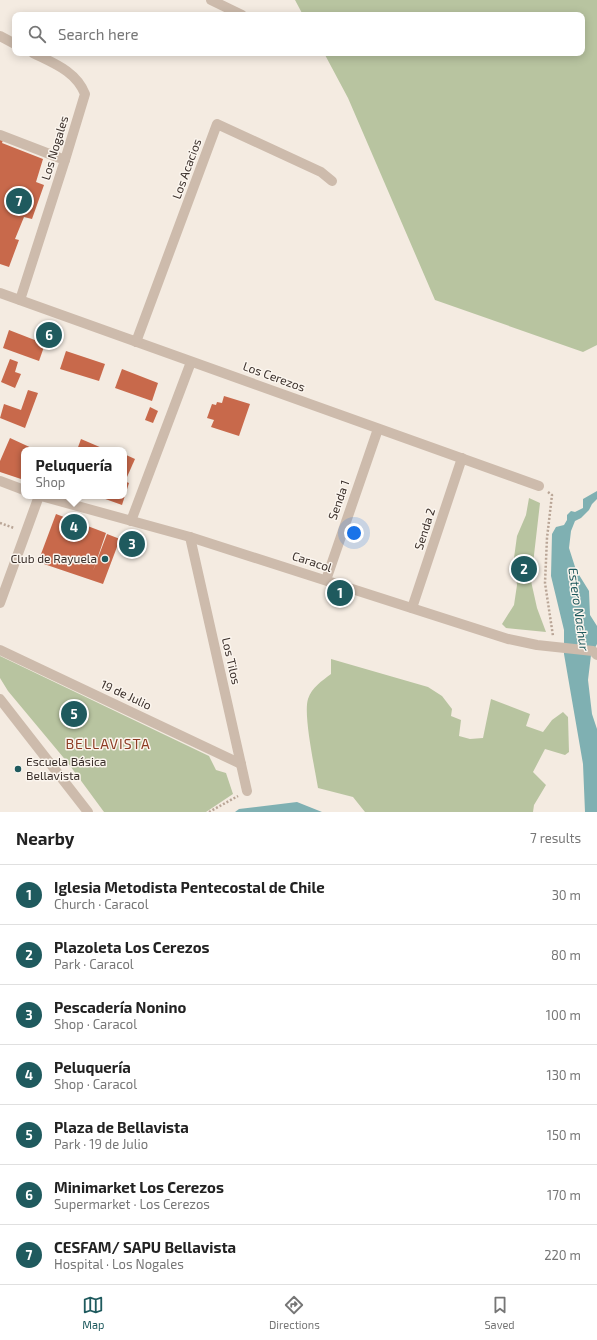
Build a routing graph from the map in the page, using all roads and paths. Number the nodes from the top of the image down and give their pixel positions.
1 (211, 0) edge
2 (236, 12) edge
3 (0, 36) edge
4 (12, 42) edge
5 (38, 56) edge
6 (0, 135) edge
7 (65, 160) junction
8 (332, 181) dead end
9 (0, 293) edge
10 (20, 300) junction
11 (136, 342) junction
12 (191, 362) junction
13 (378, 428) junction
14 (462, 458) junction
15 (0, 481) edge
16 (539, 486) joint
17 (21, 489) edge
18 (39, 499) edge
19 (51, 499) edge
20 (131, 521) junction
21 (0, 523) edge
22 (14, 528) dead end
23 (190, 537) junction
24 (326, 580) junction
25 (0, 603) edge
26 (412, 608) junction
27 (554, 646) junction
28 (0, 650) edge
29 (595, 653) edge
30 (0, 699) edge
31 (241, 764) junction
32 (247, 791) joint
33 (88, 812) edge
34 (209, 812) edge

1 - 2 street
3 - 4 street
5 - 7 street, Los Nogales
6 - 7 street
7 - 10 street, Los Nogales
8 - 11 street, Los Acacios
9 - 10 street, Los Cerezos
10 - 11 street, Los Cerezos
11 - 12 street, Los Cerezos
12 - 13 street, Los Cerezos
12 - 20 street
13 - 14 street, Los Cerezos
13 - 24 street, Senda 1
14 - 16 street, Los Cerezos
14 - 26 street, Senda 2
15 - 17 street
16 - 27 path
18 - 25 street
19 - 20 street, Caracol
20 - 23 street, Caracol
21 - 22 path
23 - 24 street, Caracol
23 - 31 street, Los Tilos
24 - 26 street, Caracol
26 - 27 street, Caracol
27 - 29 street, Caracol
28 - 31 street, 19 de Julio
30 - 33 street
31 - 32 street, Los Tilos
32 - 34 path

